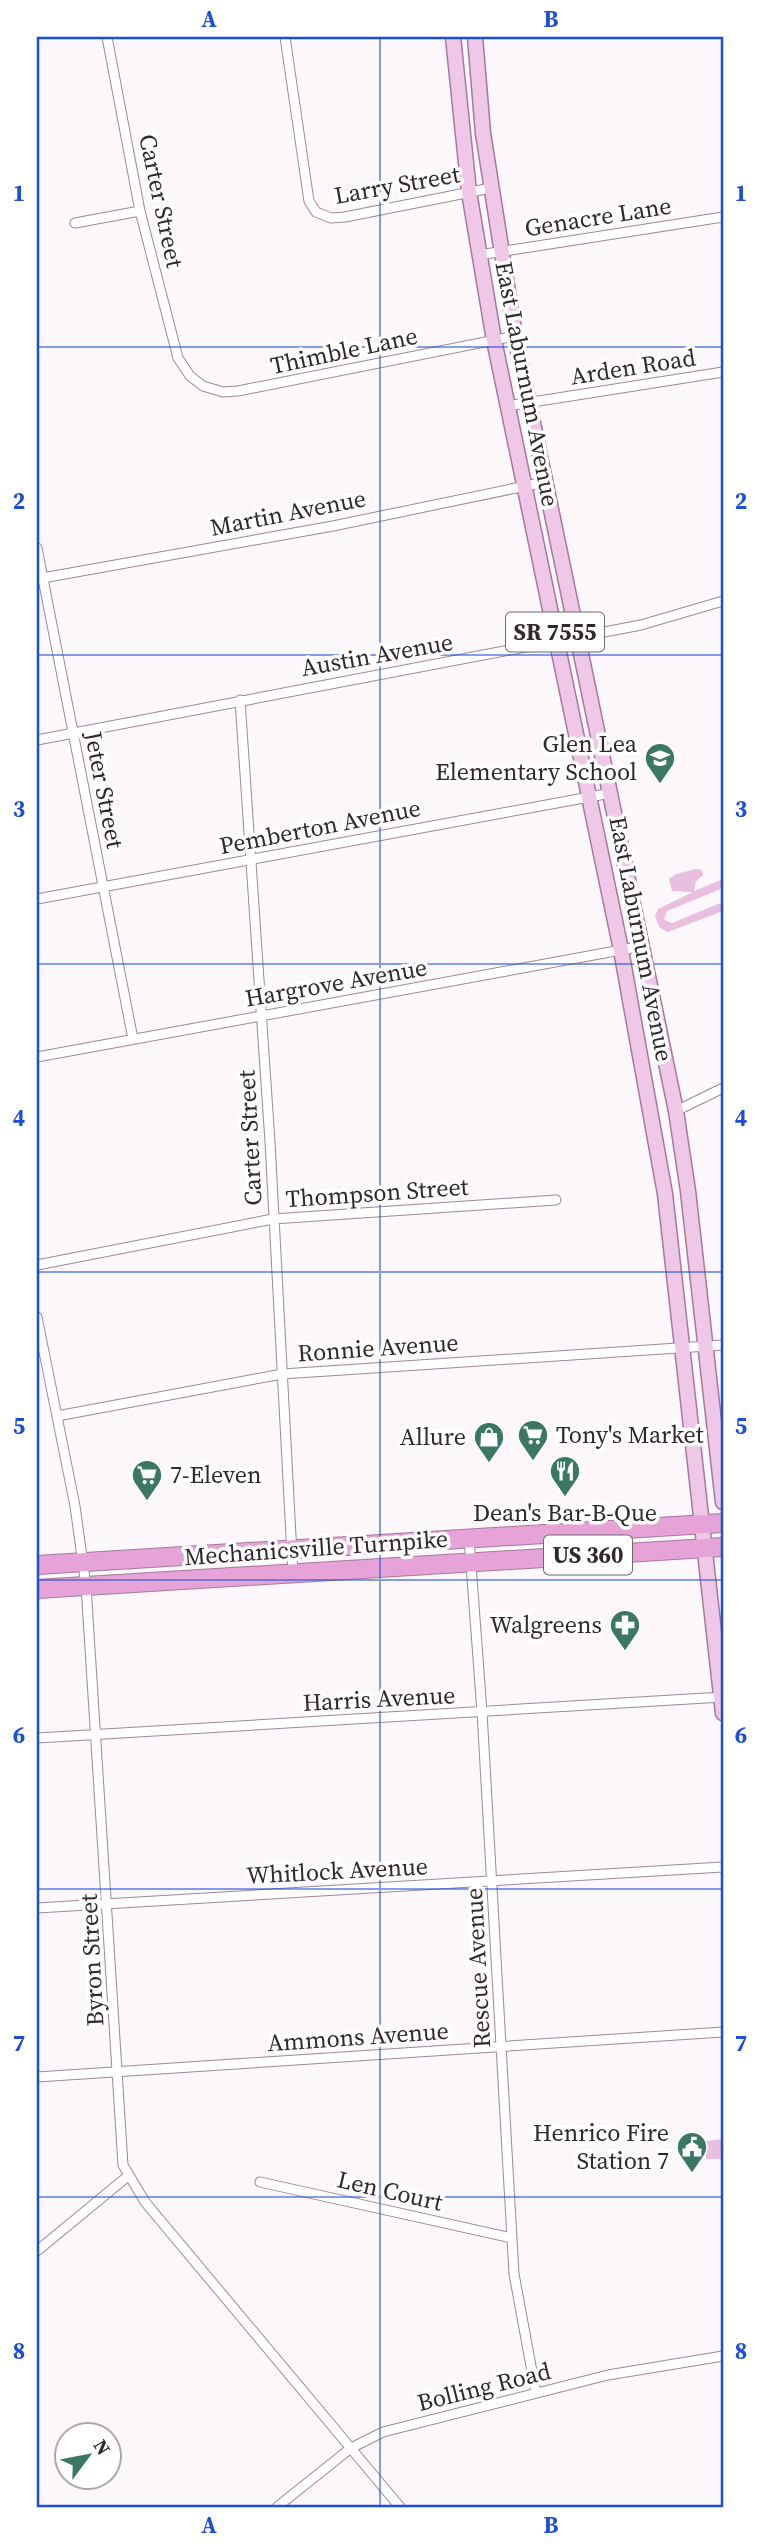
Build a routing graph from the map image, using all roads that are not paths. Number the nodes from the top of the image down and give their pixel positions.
1 (107, 37) edge
2 (285, 37) edge
3 (453, 37) edge
4 (475, 37) edge
5 (491, 188) junction
6 (469, 192) junction
7 (141, 211) junction
8 (723, 217) edge
9 (75, 223) dead end
10 (501, 252) junction
11 (479, 255) junction
12 (515, 336) junction
13 (494, 340) junction
14 (186, 371) joint
15 (723, 372) edge
16 (529, 403) junction
17 (507, 406) junction
18 (545, 482) junction
19 (523, 486) junction
20 (37, 548) edge
21 (40, 579) edge
22 (723, 601) edge
23 (578, 637) junction
24 (557, 640) junction
25 (240, 700) junction
26 (74, 733) junction
27 (37, 740) edge
28 (611, 793) junction
29 (589, 797) junction
30 (251, 859) junction
31 (103, 887) junction
32 (37, 899) edge
33 (643, 946) junction
34 (621, 950) junction
35 (261, 1017) junction
36 (133, 1039) junction
37 (37, 1057) edge
38 (723, 1088) edge
39 (676, 1111) junction
40 (556, 1200) dead end
41 (273, 1219) junction
42 (37, 1265) edge
43 (37, 1317) edge
44 (723, 1345) edge
45 (706, 1346) junction
46 (684, 1347) junction
47 (282, 1374) junction
48 (57, 1416) junction
49 (723, 1502) edge
50 (723, 1523) edge
51 (703, 1524) junction
52 (468, 1538) junction
53 (715, 1547) edge
54 (292, 1549) junction
55 (84, 1562) junction
56 (471, 1562) junction
57 (37, 1565) edge
58 (293, 1574) junction
59 (86, 1586) junction
60 (37, 1589) edge
61 (722, 1697) edge
62 (482, 1712) junction
63 (723, 1713) edge
64 (97, 1735) junction
65 (37, 1738) edge
66 (723, 1867) edge
67 (492, 1881) junction
68 (108, 1904) junction
69 (37, 1908) edge
70 (723, 2032) edge
71 (502, 2048) junction
72 (118, 2071) junction
73 (37, 2077) edge
74 (128, 2176) junction
75 (260, 2182) dead end
76 (512, 2238) junction
77 (37, 2251) edge
78 (723, 2357) edge
79 (536, 2393) junction
80 (351, 2448) junction
81 (277, 2507) edge
82 (400, 2507) edge

1 - 7 street, Carter Street
2 - 6 street, Larry Street
3 - 6 main road, East Laburnum Avenue / SR 7555
4 - 5 main road, East Laburnum Avenue / SR 7555
5 - 6 street, Larry Street
5 - 10 main road, East Laburnum Avenue / SR 7555
6 - 11 main road, East Laburnum Avenue / SR 7555
7 - 9 street
7 - 14 street, Carter Street
8 - 10 street, Genacre Lane
10 - 11 street, Genacre Lane
10 - 12 main road, East Laburnum Avenue / SR 7555
11 - 13 main road, East Laburnum Avenue / SR 7555
12 - 13 street, Thimble Lane
12 - 16 main road, East Laburnum Avenue / SR 7555
13 - 14 street, Thimble Lane
13 - 17 main road, East Laburnum Avenue / SR 7555
15 - 16 street, Arden Road
16 - 17 street, Arden Road
16 - 18 main road, East Laburnum Avenue / SR 7555
17 - 19 main road, East Laburnum Avenue / SR 7555
18 - 19 street, Martin Avenue
18 - 23 main road, East Laburnum Avenue / SR 7555
19 - 21 street, Martin Avenue
19 - 24 main road, East Laburnum Avenue / SR 7555
20 - 21 street, Jeter Street
21 - 26 street, Jeter Street
22 - 23 street, Austin Avenue
23 - 24 street, Austin Avenue
23 - 28 main road, East Laburnum Avenue / SR 7555
24 - 25 street, Austin Avenue
24 - 29 main road, East Laburnum Avenue / SR 7555
25 - 26 street, Austin Avenue
25 - 30 street, Carter Street
26 - 27 street, Austin Avenue
26 - 31 street, Jeter Street
28 - 29 street, Pemberton Avenue
28 - 33 main road, East Laburnum Avenue / SR 7555
29 - 30 street, Pemberton Avenue
29 - 34 main road, East Laburnum Avenue / SR 7555
30 - 31 street, Pemberton Avenue
30 - 35 street, Carter Street
31 - 32 street, Pemberton Avenue
31 - 36 street, Jeter Street
33 - 34 street, Hargrove Avenue
33 - 39 main road, East Laburnum Avenue / SR 7555
34 - 35 street, Hargrove Avenue
34 - 46 main road, East Laburnum Avenue / SR 7555
35 - 36 street, Hargrove Avenue
35 - 41 street, Carter Street
36 - 37 street, Hargrove Avenue
38 - 39 street
39 - 45 main road, East Laburnum Avenue / SR 7555
40 - 41 street, Thompson Street
41 - 42 street, Thompson Street
41 - 47 street, Carter Street
43 - 48 street, Byron Street
44 - 45 street, Ronnie Avenue
45 - 46 street, Ronnie Avenue
45 - 49 main road, East Laburnum Avenue / SR 7555
46 - 47 street, Ronnie Avenue
46 - 51 main road, East Laburnum Avenue / SR 7555
47 - 48 street, Ronnie Avenue
47 - 54 street, Carter Street
48 - 55 street, Byron Street
50 - 51 highway, Mechanicsville Turnpike / US 360
51 - 52 highway, Mechanicsville Turnpike / US 360
51 - 53 main road, East Laburnum Avenue
52 - 54 highway, Mechanicsville Turnpike / US 360
52 - 56 street, Rescue Avenue
53 - 56 highway, Mechanicsville Turnpike / US 360
53 - 61 main road
54 - 55 highway, Mechanicsville Turnpike / US 360
54 - 58 street, Carter Street
55 - 57 highway, Mechanicsville Turnpike / US 360
55 - 59 street, Byron Street
56 - 58 highway, Mechanicsville Turnpike / US 360
56 - 62 street, Rescue Avenue
58 - 59 highway, Mechanicsville Turnpike / US 360
59 - 60 highway, Mechanicsville Turnpike / US 360
59 - 64 street, Byron Street
61 - 62 street, Harris Avenue
61 - 63 main road
62 - 64 street, Harris Avenue
62 - 67 street, Rescue Avenue
64 - 65 street, Harris Avenue
64 - 68 street, Byron Street
66 - 67 street, Whitlock Avenue
67 - 68 street, Whitlock Avenue
67 - 71 street, Rescue Avenue
68 - 69 street, Whitlock Avenue
68 - 72 street, Byron Street
70 - 71 street, Ammons Avenue
71 - 72 street, Ammons Avenue
71 - 76 street, Rescue Avenue
72 - 73 street, Ammons Avenue
72 - 74 street, Byron Street
74 - 77 street
74 - 80 street, Byron Street
75 - 76 street, Len Court
76 - 79 street, Rescue Avenue
78 - 79 street, Bolling Road
79 - 80 street, Bolling Road
80 - 81 street, Bolling Road
80 - 82 street, Byron Street

